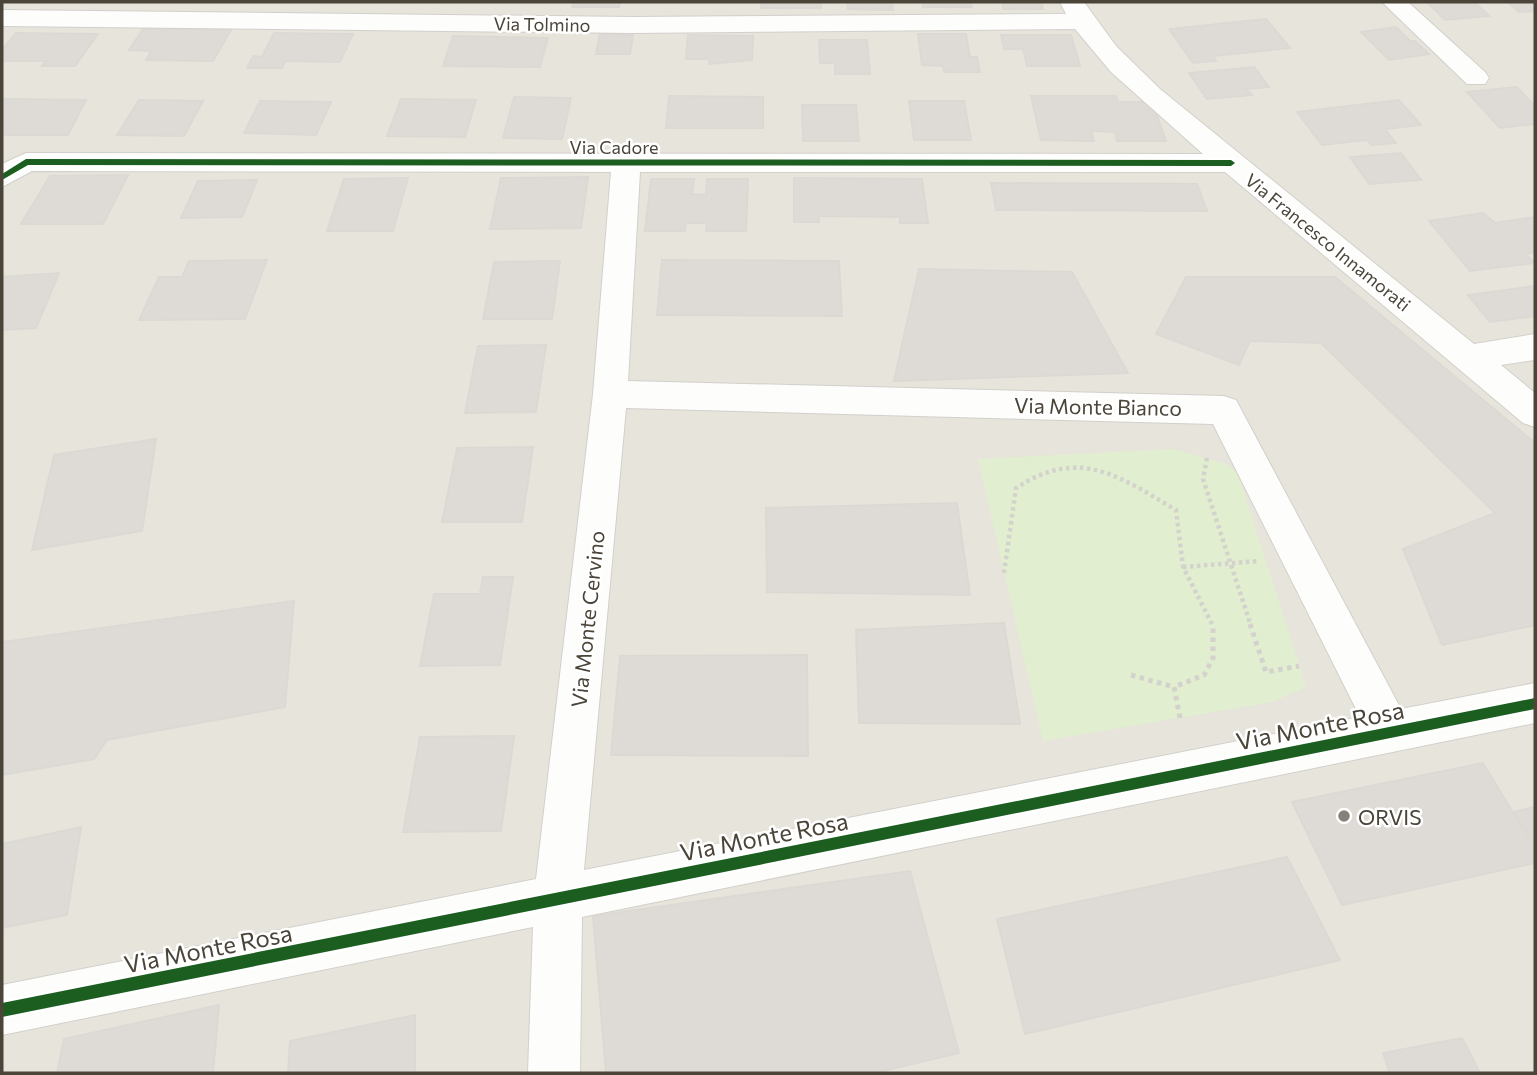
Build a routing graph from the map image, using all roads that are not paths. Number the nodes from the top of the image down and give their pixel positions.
1 (1394, 2) edge
2 (1077, 12) edge
3 (634, 14) edge
4 (2, 18) edge
5 (1476, 78) dead end
6 (1231, 163) junction
7 (626, 164) junction
8 (2, 177) edge
9 (1535, 347) edge
10 (1468, 358) junction
11 (610, 394) junction
12 (1535, 413) edge
13 (1535, 703) edge
14 (1390, 733) junction
15 (558, 899) junction
16 (2, 1010) edge
17 (554, 1073) edge

1 - 5 street
2 - 3 street, Via Tolmino
2 - 6 street, Via Francesco Innamorati
3 - 4 street, Via Tolmino
6 - 7 street, Via Cadore
6 - 10 street, Via Francesco Innamorati
7 - 8 street, Via Cadore
7 - 11 street, Via Monte Cervino
9 - 10 street
10 - 12 street, Via Francesco Innamorati
11 - 14 street, Via Monte Bianco
11 - 15 street, Via Monte Cervino
13 - 14 street, Via Monte Rosa
14 - 15 street, Via Monte Rosa
15 - 16 street, Via Monte Rosa
15 - 17 street, Via Monte Cervino

